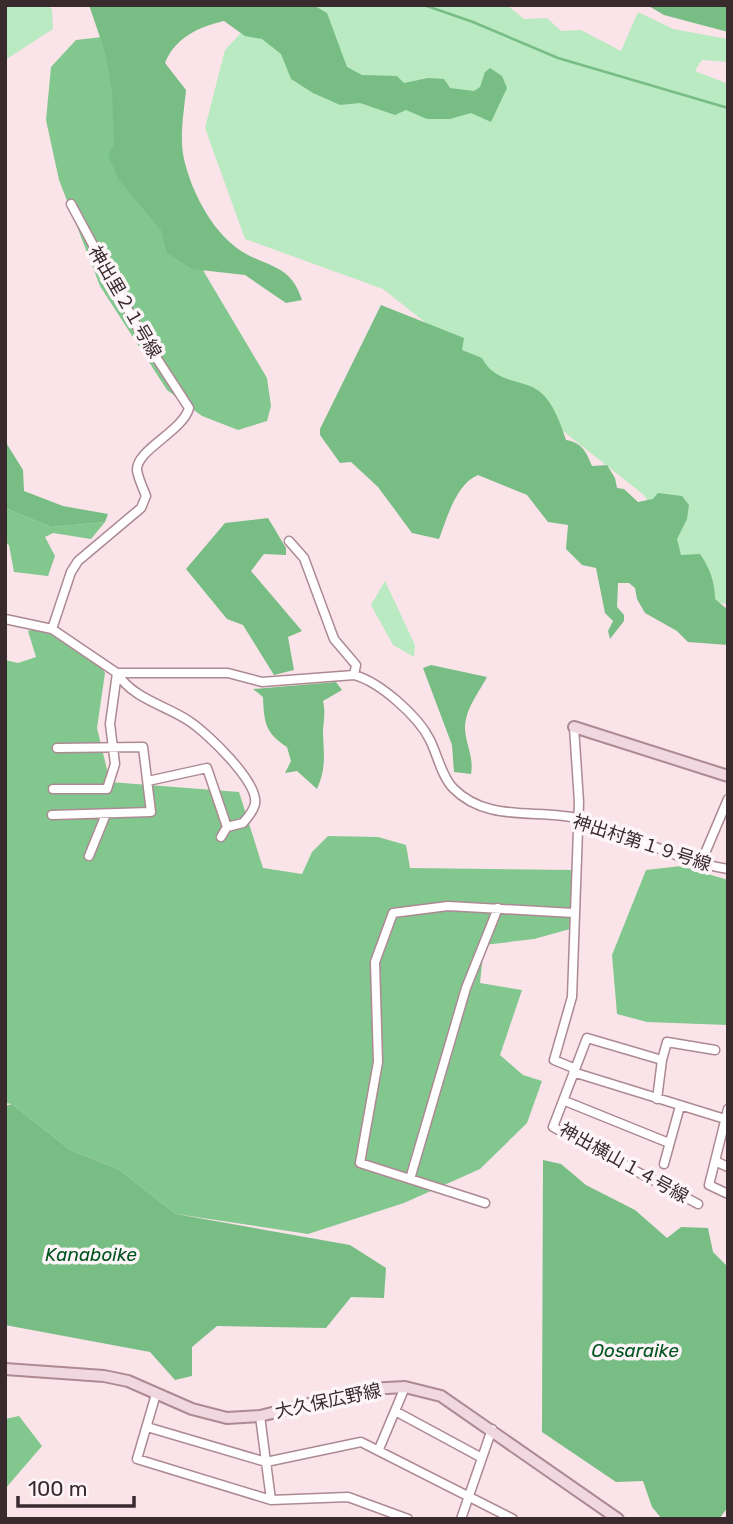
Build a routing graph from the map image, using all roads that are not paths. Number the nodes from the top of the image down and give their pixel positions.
1 (71, 204) dead end
2 (289, 541) dead end
3 (5, 619) edge
4 (52, 629) junction
5 (117, 673) junction
6 (354, 675) junction
7 (574, 727) joint
8 (113, 747) junction
9 (57, 748) dead end
10 (728, 776) edge
11 (148, 781) junction
12 (53, 789) dead end
13 (728, 799) edge
14 (106, 814) junction
15 (52, 816) dead end
16 (579, 819) junction
17 (227, 827) junction
18 (221, 837) dead end
19 (89, 856) dead end
20 (700, 865) junction
21 (728, 869) edge
22 (498, 908) junction
23 (574, 913) junction
24 (715, 1050) dead end
25 (662, 1060) junction
26 (576, 1073) junction
27 (656, 1099) junction
28 (565, 1101) junction
29 (680, 1106) junction
30 (727, 1113) edge
31 (669, 1143) junction
32 (715, 1161) junction
33 (664, 1164) dead end
34 (728, 1167) edge
35 (410, 1179) junction
36 (728, 1194) edge
37 (485, 1203) dead end
38 (698, 1204) dead end
39 (5, 1370) edge
40 (405, 1387) junction
41 (156, 1394) junction
42 (395, 1411) junction
43 (260, 1416) junction
44 (147, 1427) junction
45 (492, 1428) junction
46 (379, 1449) junction
47 (482, 1458) junction
48 (266, 1462) junction
49 (469, 1495) junction
50 (271, 1500) junction
51 (408, 1519) edge
52 (461, 1519) edge
53 (513, 1519) edge
54 (618, 1519) edge

1 - 4 street, 神出里２１号線
2 - 6 street
3 - 4 street
4 - 5 street
5 - 6 street
5 - 8 street
5 - 17 street
6 - 16 street, 神出村第１９号線
7 - 10 street
7 - 16 street
8 - 9 street
8 - 11 street
8 - 12 street
11 - 14 street
11 - 17 street
13 - 20 street
14 - 15 street
14 - 19 street
16 - 20 street, 神出村第１９号線
16 - 23 street
17 - 18 street
20 - 21 street, 神出村第１９号線
22 - 23 street
22 - 35 street
22 - 35 street
23 - 26 street
24 - 25 street
25 - 26 street, 神出横山１４号線
25 - 27 street
26 - 27 street
26 - 28 street, 神出横山１４号線
27 - 29 street
28 - 31 street
28 - 38 street, 神出横山１４号線
29 - 30 street
29 - 31 street, 神出横山１４号線
30 - 32 street
31 - 33 street, 神出横山１４号線
32 - 34 street
32 - 36 street
35 - 37 street
39 - 41 street, 大久保広野線
40 - 42 street
40 - 43 street, 大久保広野線
40 - 45 street, 大久保広野線
41 - 43 street, 大久保広野線
41 - 44 street
42 - 46 street
42 - 47 street
43 - 48 street
44 - 48 street
44 - 50 street
45 - 47 street
45 - 54 street, 大久保広野線
46 - 48 street
46 - 49 street
47 - 49 street
48 - 50 street
49 - 52 street
49 - 53 street
50 - 51 street

